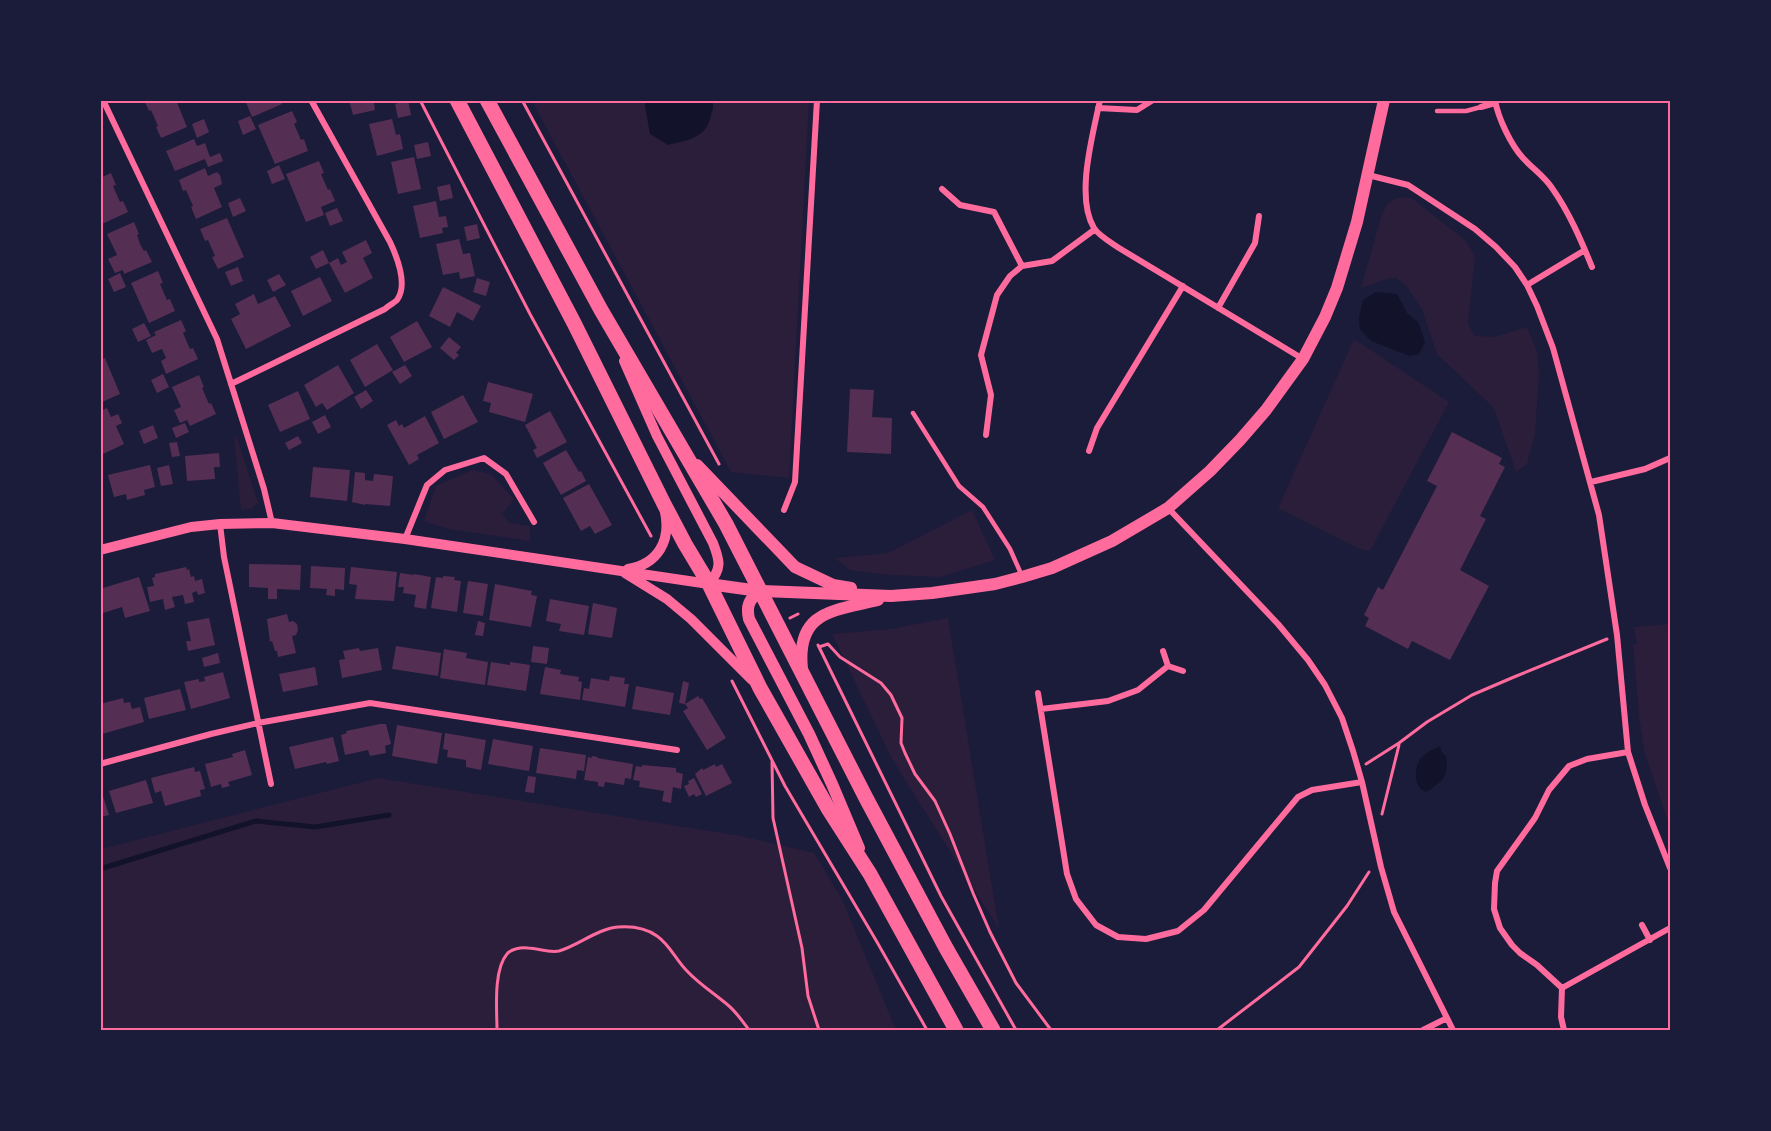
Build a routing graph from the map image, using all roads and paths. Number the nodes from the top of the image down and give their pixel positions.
1 (103, 100) edge
2 (312, 100) edge
3 (420, 100) edge
4 (457, 100) edge
5 (487, 100) edge
6 (522, 100) edge
7 (817, 100) edge
8 (1100, 100) edge
9 (1154, 100) edge
10 (1384, 100) edge
11 (1495, 102) edge
12 (1481, 106) joint
13 (1098, 108) junction
14 (1437, 111) dead end
15 (1368, 175) junction
16 (942, 189) dead end
17 (1259, 216) dead end
18 (1094, 230) junction
19 (1585, 250) junction
20 (1022, 266) junction
21 (1592, 267) dead end
22 (1527, 285) junction
23 (1183, 286) junction
24 (1218, 308) junction
25 (601, 310) junction
26 (1303, 359) junction
27 (231, 384) junction
28 (913, 412) dead end
29 (986, 435) dead end
30 (1089, 451) dead end
31 (686, 454) junction
32 (1671, 458) edge
33 (722, 470) dead end
34 (1591, 482) junction
35 (664, 504) junction
36 (1168, 508) junction
37 (784, 510) dead end
38 (534, 522) dead end
39 (220, 524) junction
40 (272, 524) junction
41 (649, 535) dead end
42 (405, 539) junction
43 (100, 550) edge
44 (619, 570) junction
45 (1022, 578) junction
46 (709, 584) junction
47 (759, 591) junction
48 (891, 596) junction
49 (1617, 635) junction
50 (1163, 651) dead end
51 (1168, 666) junction
52 (1183, 671) dead end
53 (802, 672) junction
54 (728, 673) dead end
55 (760, 688) junction
56 (1038, 693) dead end
57 (1041, 709) junction
58 (258, 723) junction
59 (1400, 744) junction
60 (676, 750) dead end
61 (1628, 752) junction
62 (772, 760) junction
63 (100, 764) edge
64 (1358, 767) junction
65 (1362, 782) junction
66 (271, 784) dead end
67 (1372, 829) junction
68 (1379, 858) junction
69 (1671, 868) edge
70 (870, 874) junction
71 (1642, 925) dead end
72 (1670, 928) edge
73 (1650, 940) junction
74 (1562, 988) junction
75 (1447, 1018) junction
76 (497, 1030) edge
77 (749, 1030) edge
78 (819, 1030) edge
79 (927, 1030) edge
80 (956, 1030) edge
81 (993, 1030) edge
82 (1016, 1030) edge
83 (1051, 1030) edge
84 (1217, 1030) edge
85 (1424, 1030) edge
86 (1453, 1030) edge
87 (1564, 1030) edge

1 - 27 street
2 - 27 street
3 - 41 path
4 - 35 highway
5 - 25 highway
6 - 33 path
7 - 37 street
8 - 13 street
9 - 13 street
10 - 15 main road
11 - 12 street
11 - 19 street
12 - 14 lane
13 - 18 street
15 - 22 street
15 - 26 main road
16 - 20 street
17 - 24 street
18 - 20 street
18 - 23 street
19 - 21 street
19 - 22 street
20 - 29 street
22 - 34 street
23 - 24 street
23 - 30 street
24 - 26 street
25 - 31 highway
25 - 46 street
26 - 36 main road
27 - 40 street
28 - 45 lane
31 - 47 highway
31 - 48 main road
32 - 34 street
34 - 49 street
35 - 44 street
35 - 46 highway
36 - 45 main road
36 - 64 street
38 - 42 street
39 - 40 street
39 - 43 street
39 - 58 street
40 - 42 street
42 - 44 street
44 - 46 street
44 - 55 street
45 - 48 main road
46 - 47 main road
46 - 55 highway
47 - 48 main road
47 - 53 highway
47 - 70 main road
48 - 53 main road
49 - 59 path
49 - 61 street
50 - 51 street
51 - 52 street
51 - 57 street
53 - 81 highway
54 - 62 path
55 - 70 highway
56 - 57 street
57 - 65 street
58 - 60 street
58 - 63 street
58 - 66 street
59 - 64 path
59 - 67 path
61 - 69 street
61 - 74 street
62 - 78 path
62 - 79 path
64 - 65 street
65 - 67 street
67 - 68 street
68 - 75 street
68 - 84 path
70 - 80 highway
71 - 73 street
72 - 73 street
73 - 74 street
74 - 87 street
75 - 85 street
75 - 86 street
76 - 77 path
82 - 83 path

